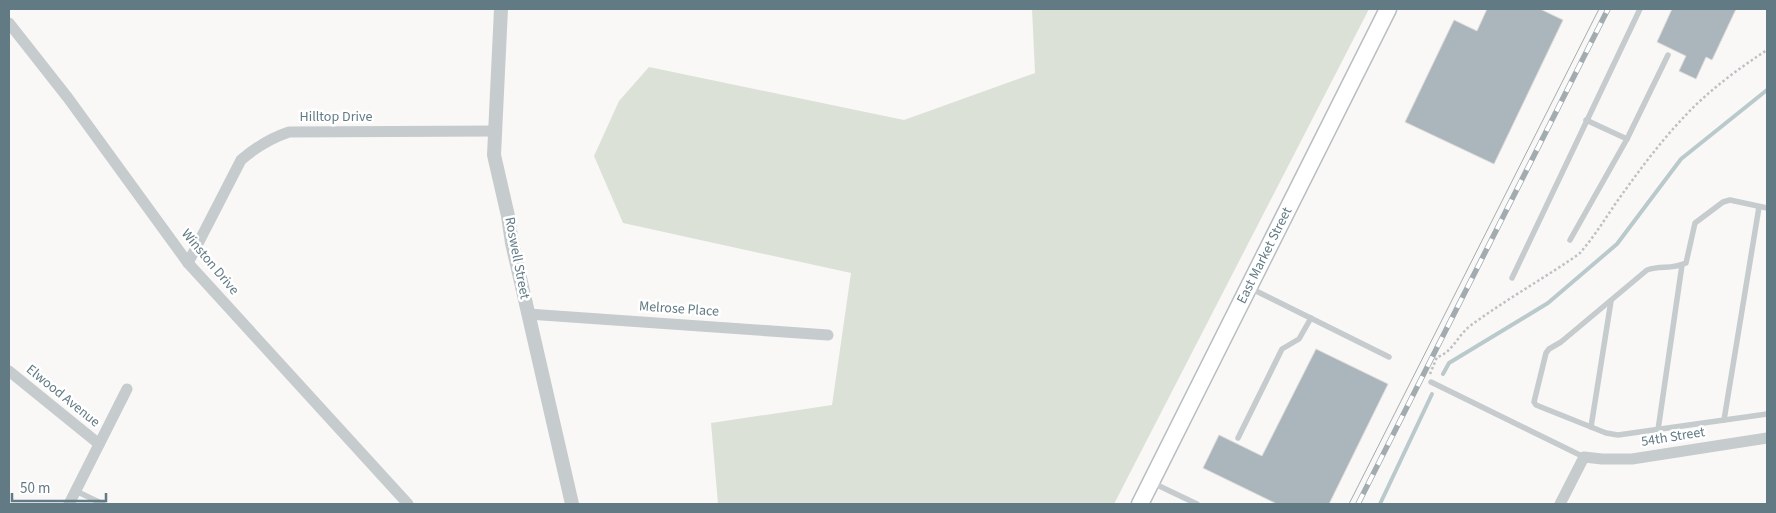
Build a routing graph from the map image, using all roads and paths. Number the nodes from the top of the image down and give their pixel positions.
1 (501, 9) edge
2 (1388, 9) edge
3 (1640, 9) edge
4 (9, 23) edge
5 (1767, 50) edge
6 (1668, 55) dead end
7 (1586, 120) junction
8 (494, 131) junction
9 (1627, 139) junction
10 (1759, 207) junction
11 (1767, 208) edge
12 (1570, 240) dead end
13 (188, 263) junction
14 (1682, 265) junction
15 (1512, 278) dead end
16 (1249, 287) junction
17 (1610, 301) junction
18 (528, 314) junction
19 (1310, 318) junction
20 (828, 334) dead end
21 (1389, 357) dead end
22 (9, 371) edge
23 (1429, 372) dead end
24 (1431, 382) dead end
25 (127, 389) dead end
26 (1767, 414) edge
27 (1724, 420) junction
28 (1591, 427) junction
29 (1658, 430) junction
30 (1238, 438) dead end
31 (1767, 438) edge
32 (99, 444) junction
33 (1584, 457) junction
34 (1152, 482) junction
35 (76, 491) junction
36 (69, 504) edge
37 (103, 504) edge
38 (408, 504) edge
39 (572, 504) edge
40 (1140, 504) edge
41 (1198, 504) edge
42 (1560, 504) edge

1 - 8 street, Roswell Street
2 - 16 main road, East Market Street
3 - 7 lane
4 - 13 street, Winston Drive
5 - 23 path
6 - 9 lane
7 - 9 lane
7 - 15 lane
8 - 13 street, Hilltop Drive
8 - 18 street, Roswell Street
9 - 12 lane
10 - 11 lane
10 - 14 lane
10 - 27 lane
13 - 38 street, Winston Drive
14 - 17 lane
14 - 29 lane
16 - 19 lane
16 - 34 main road, East Market Street
17 - 28 lane
17 - 28 lane
18 - 20 street, Melrose Place
18 - 39 street, Roswell Street
19 - 21 lane
19 - 30 lane
22 - 32 street, Elwood Avenue
24 - 33 lane
25 - 32 street
26 - 27 lane
27 - 29 lane
28 - 29 lane
31 - 33 street, 54th Street
32 - 35 street
33 - 42 street
34 - 40 main road, East Market Street
34 - 41 lane
35 - 36 street
35 - 37 lane

